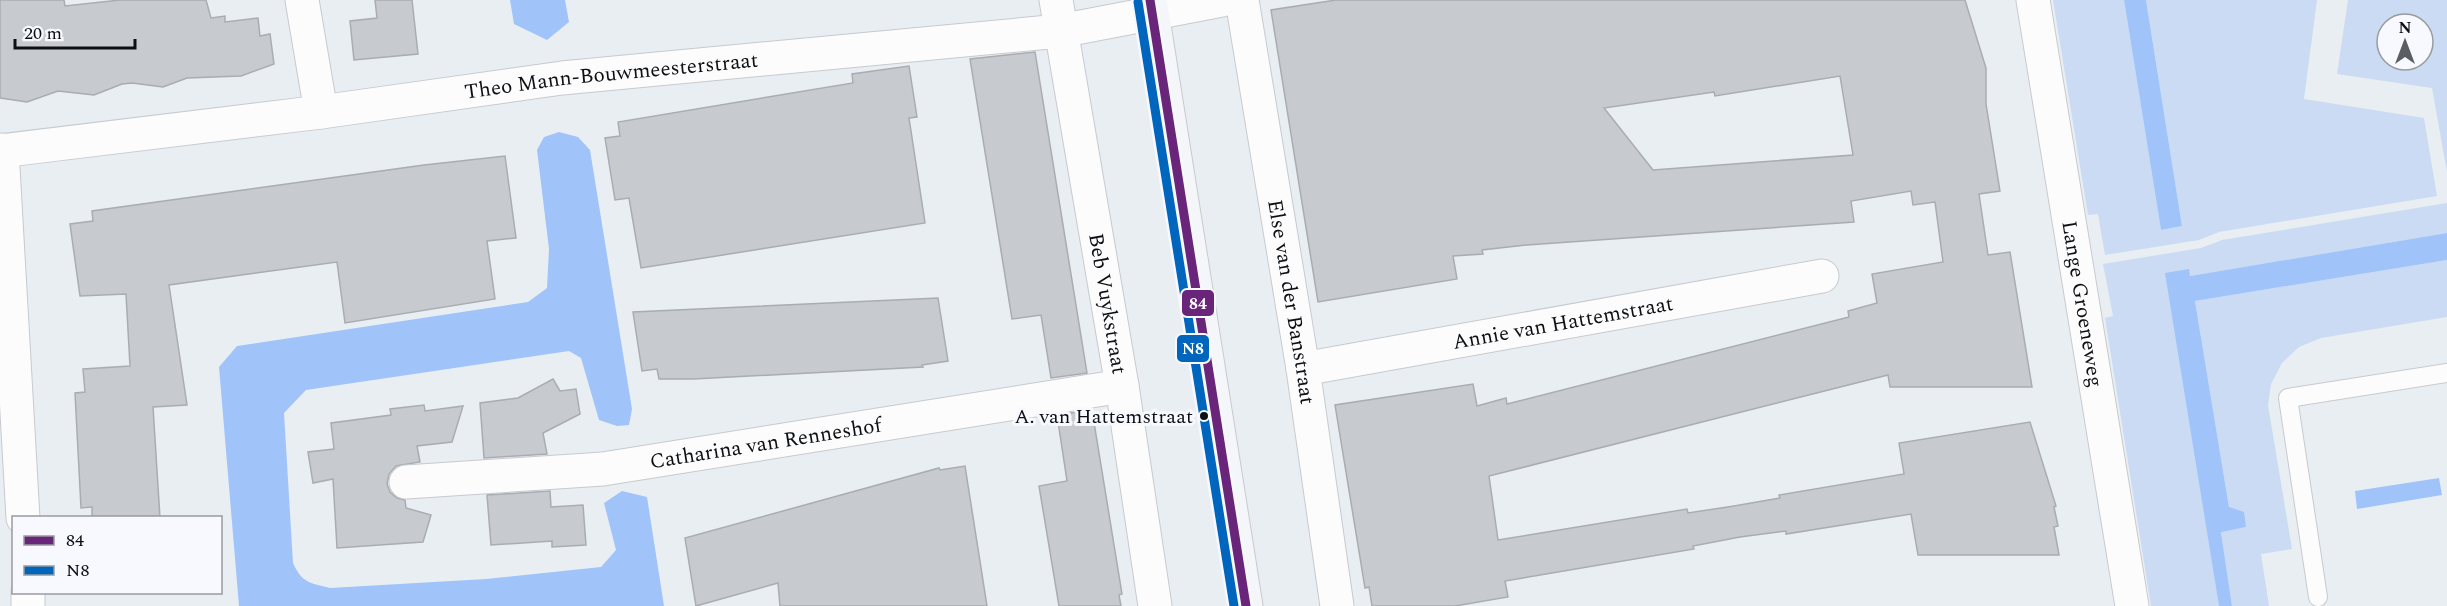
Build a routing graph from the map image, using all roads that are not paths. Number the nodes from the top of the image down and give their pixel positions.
1 (302, 0) edge
2 (1222, 0) edge
3 (1242, 0) edge
4 (2033, 0) edge
5 (1151, 7) edge
6 (1058, 15) edge
7 (321, 112) junction
8 (1, 150) edge
9 (1822, 276) dead end
10 (1303, 369) junction
11 (2447, 373) edge
12 (1122, 386) junction
13 (406, 482) dead end
14 (23, 516) edge
15 (2318, 597) dead end
16 (1155, 606) edge
17 (1246, 606) edge
18 (1337, 606) edge
19 (2132, 606) edge

1 - 7 street
2 - 5 street, Theo Mann-Bouwmeesterstraat
3 - 10 street, Else van der Banstraat
4 - 19 street, Lange Groeneweg
5 - 6 street, Theo Mann-Bouwmeesterstraat
5 - 17 street
6 - 7 street, Theo Mann-Bouwmeesterstraat
6 - 12 street, Beb Vuykstraat
7 - 8 street, Theo Mann-Bouwmeesterstraat
8 - 14 street
9 - 10 street, Annie van Hattemstraat
10 - 18 street, Else van der Banstraat
11 - 15 lane
12 - 13 street, Catharina van Renneshof
12 - 16 street, Beb Vuykstraat

